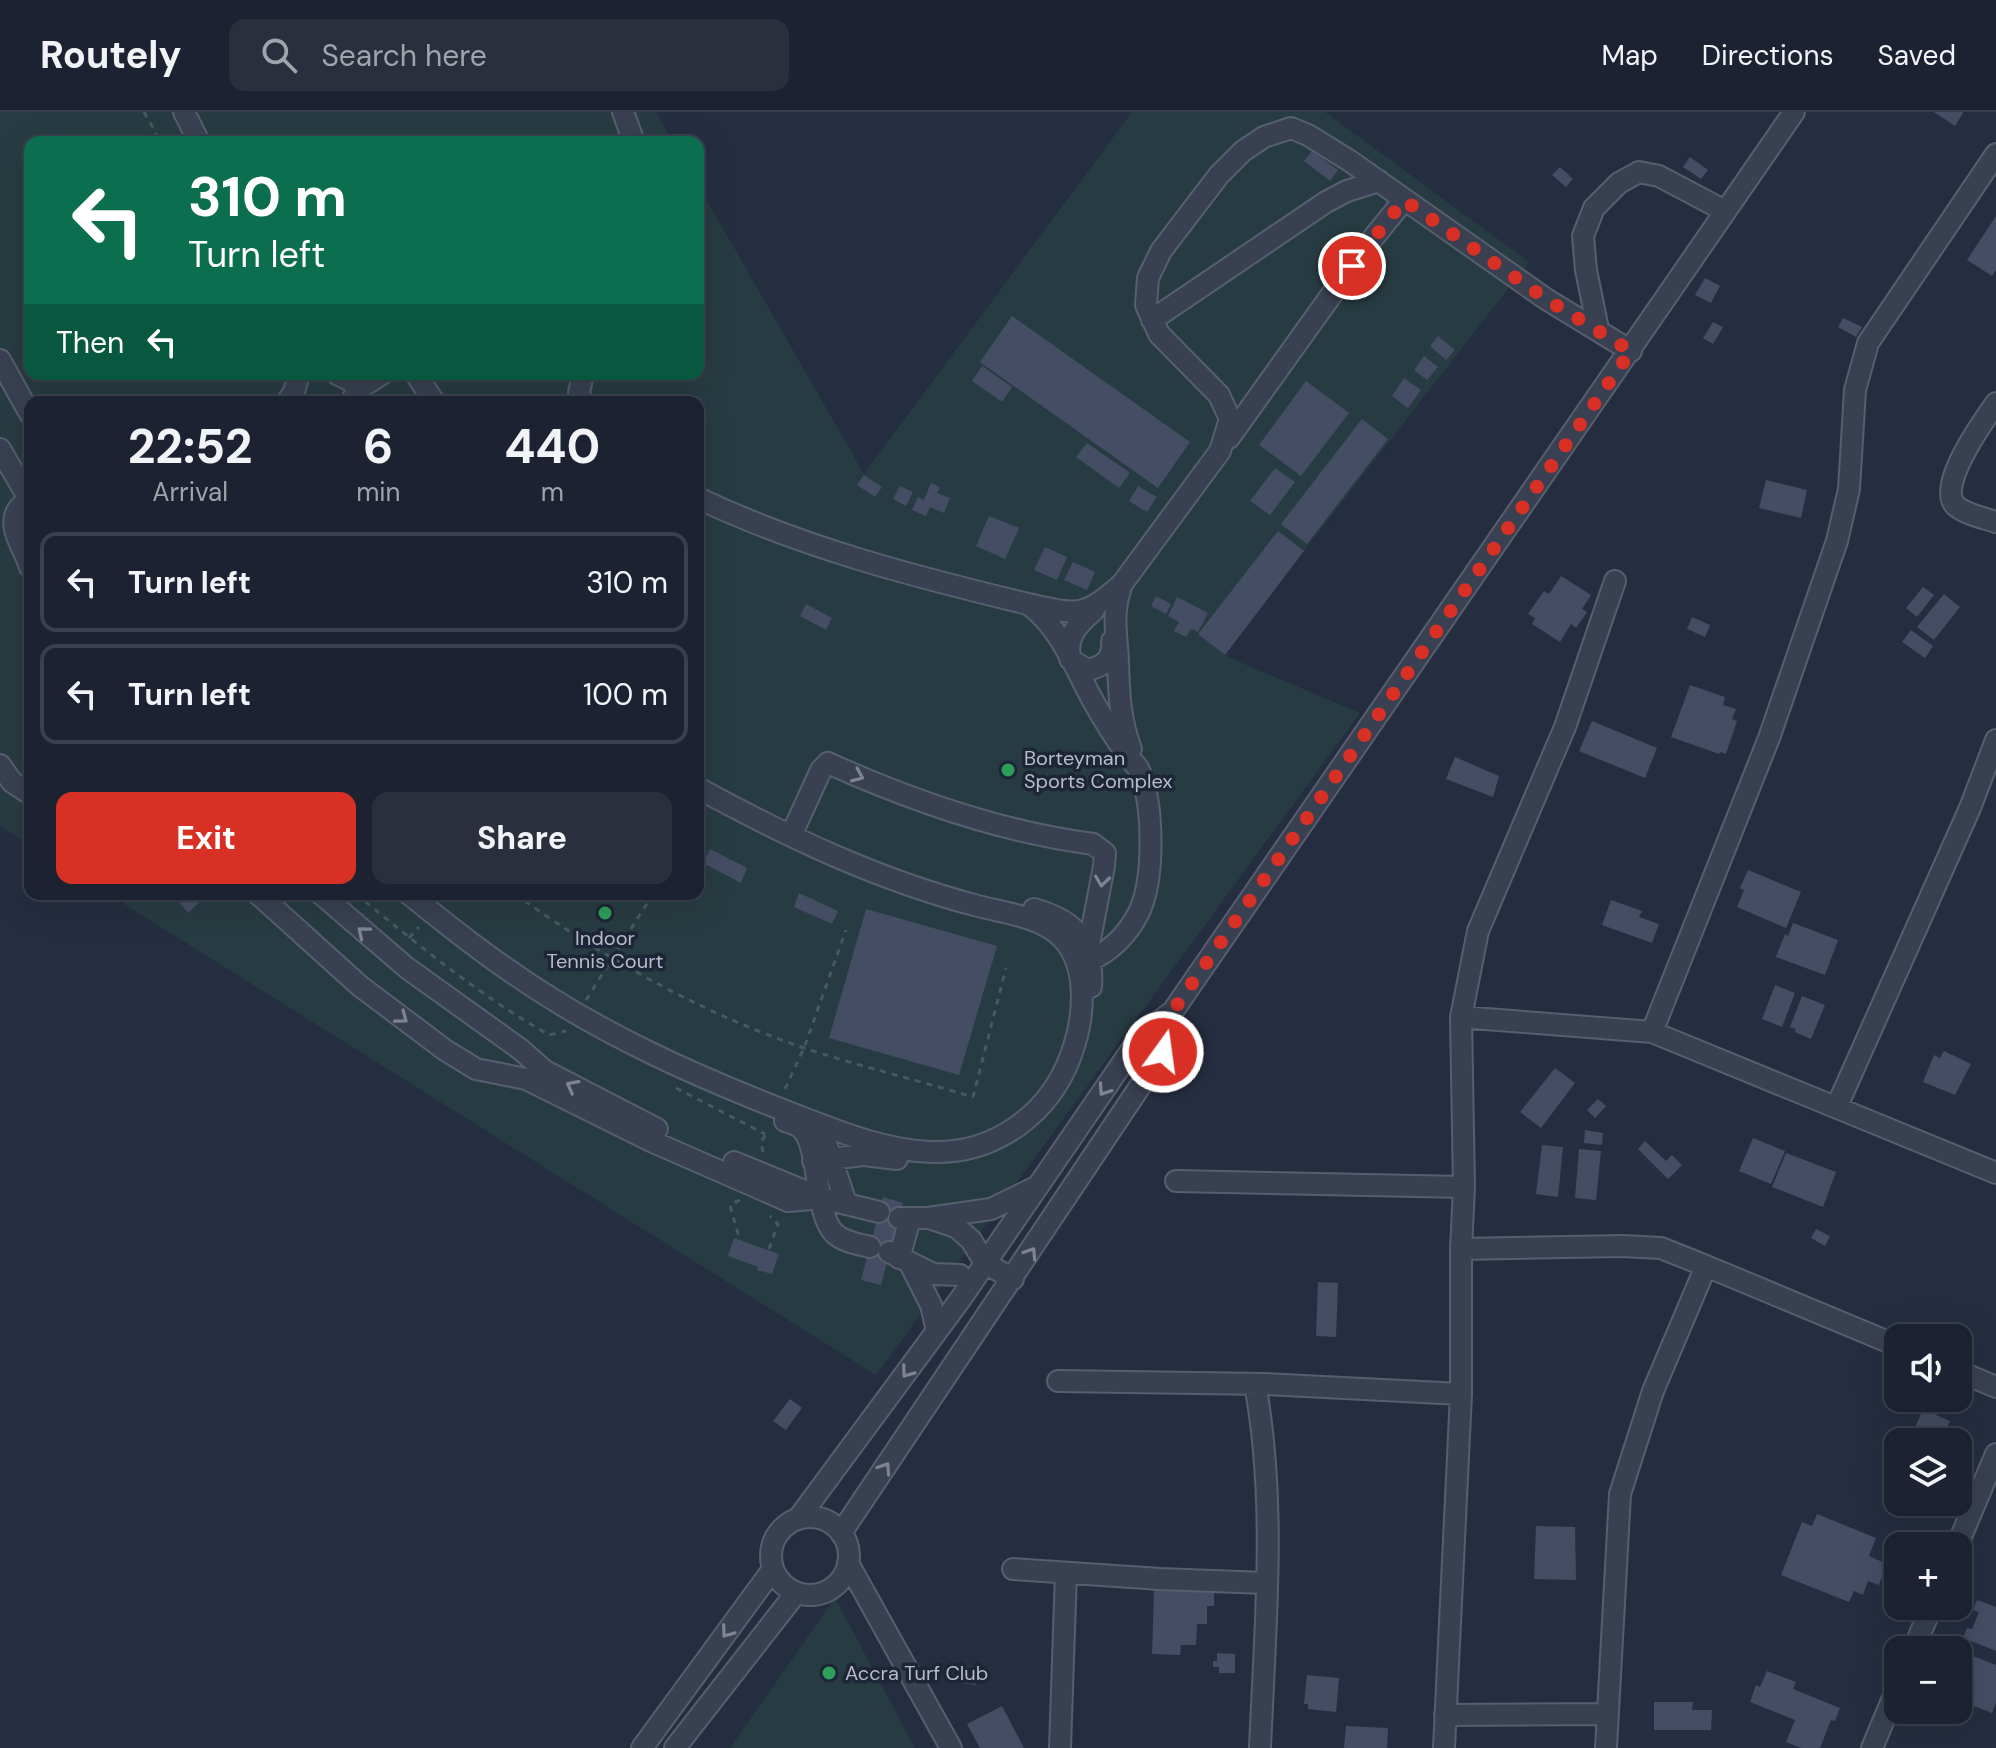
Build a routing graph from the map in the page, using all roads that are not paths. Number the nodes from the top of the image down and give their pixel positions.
1 (184, 112) edge
2 (623, 112) edge
3 (1794, 112) edge
4 (196, 136) edge
5 (632, 136) edge
6 (1996, 154) edge
7 (1379, 181) junction
8 (1404, 200) junction
9 (1725, 211) junction
10 (1152, 320) junction
11 (1598, 329) junction
12 (1631, 351) junction
13 (0, 360) edge
14 (368, 380) edge
15 (354, 396) edge
16 (24, 403) edge
17 (1996, 403) edge
18 (0, 449) edge
19 (1220, 451) junction
20 (24, 490) edge
21 (704, 501) edge
22 (24, 502) edge
23 (1996, 522) edge
24 (0, 528) edge
25 (24, 546) edge
26 (24, 574) edge
27 (1615, 581) dead end
28 (1113, 596) junction
29 (1028, 604) junction
30 (1083, 619) junction
31 (1112, 635) junction
32 (1070, 659) junction
33 (1996, 740) edge
34 (0, 765) edge
35 (1139, 769) junction
36 (704, 780) edge
37 (24, 790) edge
38 (704, 791) edge
39 (794, 829) junction
40 (264, 900) edge
41 (328, 900) edge
42 (404, 900) edge
43 (417, 900) edge
44 (1090, 955) junction
45 (1173, 1011) junction
46 (1461, 1017) junction
47 (1652, 1032) junction
48 (526, 1056) junction
49 (513, 1076) junction
50 (1837, 1106) junction
51 (774, 1113) junction
52 (820, 1125) junction
53 (822, 1160) junction
54 (1996, 1173) edge
55 (759, 1180) junction
56 (1176, 1181) dead end
57 (1039, 1185) junction
58 (1464, 1187) junction
59 (822, 1198) junction
60 (846, 1203) junction
61 (904, 1217) junction
62 (1461, 1249) junction
63 (892, 1255) junction
64 (985, 1263) junction
65 (1706, 1266) junction
66 (960, 1275) dead end
67 (1013, 1279) junction
68 (937, 1331) junction
69 (1884, 1340) edge
70 (1972, 1377) edge
71 (1058, 1381) dead end
72 (1255, 1384) junction
73 (1996, 1387) edge
74 (1461, 1394) junction
75 (1996, 1454) edge
76 (798, 1519) junction
77 (1963, 1532) edge
78 (841, 1533) junction
79 (848, 1563) junction
80 (773, 1569) junction
81 (1013, 1569) dead end
82 (1066, 1573) junction
83 (1266, 1583) junction
84 (796, 1593) junction
85 (1607, 1714) junction
86 (1445, 1715) junction
87 (1884, 1719) edge
88 (642, 1748) edge
89 (675, 1748) edge
90 (951, 1748) edge
91 (1060, 1748) edge
92 (1260, 1748) edge
93 (1444, 1748) edge
94 (1606, 1748) edge
95 (1872, 1748) edge

1 - 4 street
2 - 5 street
3 - 9 street
6 - 47 street
7 - 8 street
7 - 10 street
7 - 10 street
8 - 11 street
8 - 19 street
9 - 11 street
9 - 12 street
10 - 19 street
11 - 12 street
12 - 45 street
13 - 16 street
14 - 15 street
17 - 23 street
18 - 20 street
19 - 28 street
21 - 29 street
22 - 25 street
24 - 26 street
27 - 46 street
28 - 29 street
28 - 30 street
28 - 31 street
28 - 35 street
29 - 32 street
30 - 31 street
30 - 32 street
31 - 32 street
32 - 35 street
33 - 50 street
34 - 37 street
35 - 44 street
36 - 39 street
38 - 52 street
39 - 44 street
39 -> 44 street
40 -> 49 street
48 -> 41 street
42 - 51 street
43 - 51 street
44 - 53 street
45 -> 57 street
67 -> 45 street
46 - 47 street
46 - 58 street
47 - 50 street
48 - 49 street
55 -> 48 street
49 - 55 street
50 - 54 street
51 - 52 street
51 - 53 street
52 - 53 street
53 - 59 street
53 - 60 street
55 - 59 street
56 - 58 street
57 - 61 street
57 - 64 street
58 - 62 street
59 - 60 street
59 - 63 street
60 - 61 street
61 - 63 street
61 - 64 street
62 - 65 street
62 - 74 street
63 - 66 street
63 - 68 street
64 - 67 street
64 - 68 street
65 - 69 street
65 - 85 street
78 -> 67 street
68 -> 76 street
70 - 73 street
71 - 72 street
72 - 74 street
72 - 83 street
74 - 86 street
75 - 77 street
76 - 78 street
76 - 80 street
78 - 79 street
79 - 84 street
79 - 90 street
80 - 84 street
80 -> 88 street
81 - 82 street
82 - 83 street
82 - 91 street
83 - 92 street
84 - 89 street
85 - 86 street
85 - 94 street
86 - 93 street
87 - 95 street

